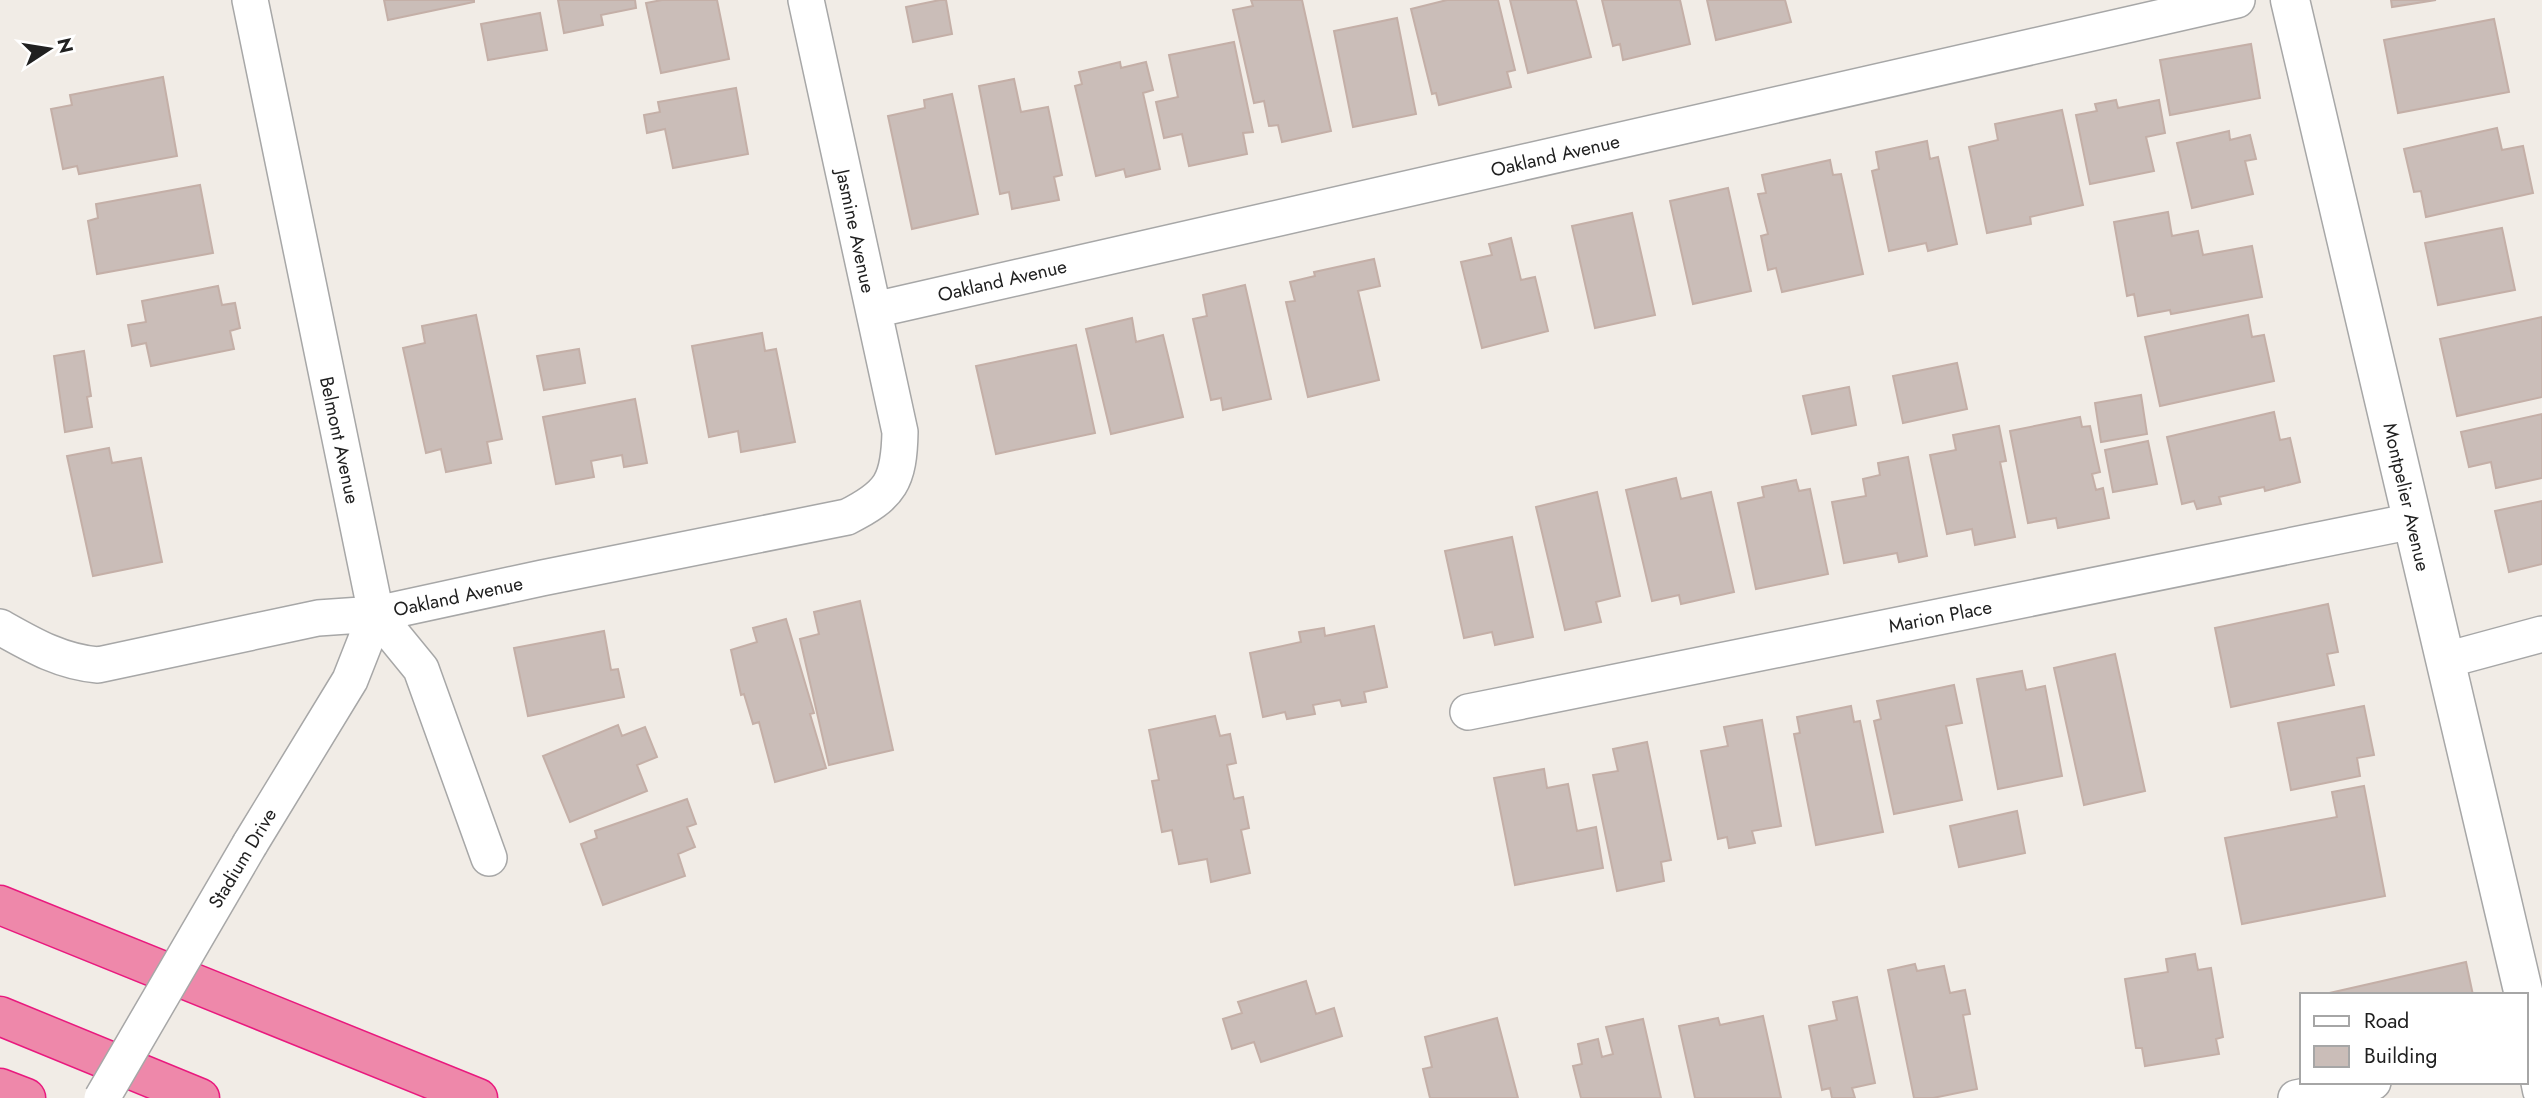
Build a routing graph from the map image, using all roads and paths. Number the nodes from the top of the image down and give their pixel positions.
1 (250, 0) edge
2 (806, 0) edge
3 (2237, 0) edge
4 (2290, 0) edge
5 (874, 310) junction
6 (899, 464) joint
7 (2413, 521) junction
8 (376, 614) junction
9 (0, 627) edge
10 (2542, 634) edge
11 (2446, 660) junction
12 (1468, 712) dead end
13 (489, 858) dead end
14 (0, 887) edge
15 (0, 905) edge
16 (127, 957) junction
17 (2525, 993) edge
18 (0, 1016) edge
19 (2528, 1030) edge
20 (2530, 1050) edge
21 (2363, 1084) edge
22 (0, 1088) edge
23 (2542, 1090) edge
24 (26, 1098) edge
25 (102, 1098) edge
26 (200, 1098) edge
27 (478, 1098) edge
28 (2296, 1098) edge

1 - 8 street, Belmont Avenue
2 - 5 street, Jasmine Avenue
3 - 5 street, Oakland Avenue
4 - 7 street, Montpelier Avenue
5 - 6 street, Jasmine Avenue
6 - 8 street, Oakland Avenue
7 - 11 street, Montpelier Avenue
7 - 12 street, Marion Place
8 - 9 street, Oakland Avenue
8 - 13 street, Belmont Avenue
8 - 25 street, Stadium Drive, bridge
10 - 11 street
11 - 17 street, Montpelier Avenue
14 - 16 highway
15 - 16 highway
16 - 27 highway
18 - 26 highway
19 - 20 street
20 - 23 street
21 - 28 street
22 - 24 highway

